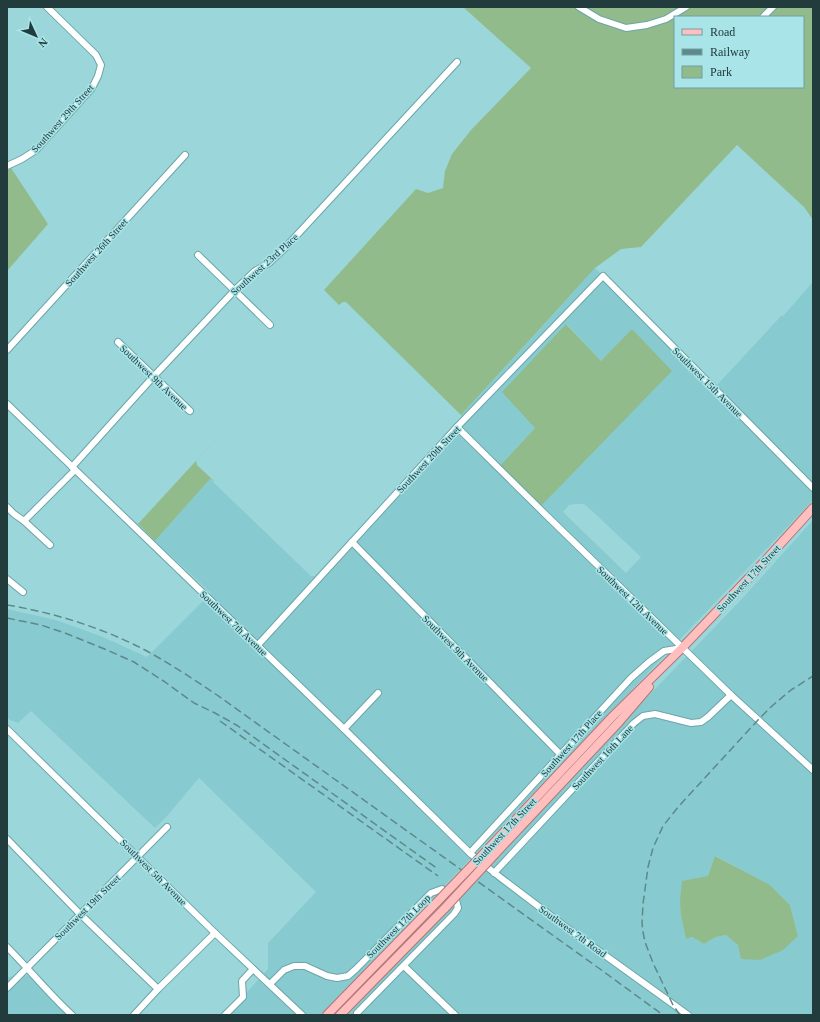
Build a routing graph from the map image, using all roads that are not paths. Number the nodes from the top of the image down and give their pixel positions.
1 (47, 7) edge
2 (579, 7) edge
3 (686, 7) edge
4 (773, 7) edge
5 (764, 16) edge
6 (457, 62) dead end
7 (185, 155) dead end
8 (7, 166) edge
9 (198, 255) dead end
10 (603, 276) joint
11 (235, 290) junction
12 (270, 325) dead end
13 (118, 342) dead end
14 (7, 350) edge
15 (154, 376) junction
16 (7, 404) edge
17 (190, 412) dead end
18 (457, 427) junction
19 (73, 469) junction
20 (813, 488) edge
21 (7, 507) edge
22 (813, 508) edge
23 (24, 521) junction
24 (352, 542) junction
25 (50, 545) dead end
26 (7, 579) edge
27 (23, 592) dead end
28 (257, 646) junction
29 (682, 648) junction
30 (378, 693) dead end
31 (731, 694) junction
32 (7, 728) edge
33 (344, 729) junction
34 (560, 754) junction
35 (813, 770) edge
36 (167, 827) dead end
37 (7, 839) edge
38 (461, 843) joint
39 (470, 853) junction
40 (138, 856) junction
41 (494, 873) junction
42 (80, 914) junction
43 (215, 933) junction
44 (7, 948) edge
45 (404, 966) junction
46 (27, 968) junction
47 (253, 969) junction
48 (270, 984) junction
49 (7, 988) edge
50 (158, 989) junction
51 (357, 1013) dead end
52 (72, 1015) edge
53 (134, 1015) edge
54 (225, 1015) edge
55 (302, 1015) edge
56 (327, 1015) edge
57 (340, 1015) edge
58 (455, 1015) edge
59 (688, 1015) edge

1 - 8 street, Southwest 29th Street
2 - 3 street
4 - 5 street
6 - 11 street, Southwest 23rd Place
7 - 14 street, Southwest 26th Street
9 - 11 street
10 - 18 street, Southwest 20th Street
10 - 20 street, Southwest 15th Avenue
11 - 12 street
11 - 15 street, Southwest 23rd Place
13 - 15 street, Southwest 9th Avenue
15 - 17 street, Southwest 9th Avenue
15 - 19 street, Southwest 23rd Place
16 - 19 street, Southwest 7th Avenue
18 - 24 street, Southwest 20th Street
18 - 29 street, Southwest 12th Avenue
19 - 23 street, Southwest 23rd Place
19 - 28 street, Southwest 7th Avenue
21 - 23 street
22 - 29 main road, Southwest 17th Street
23 - 25 street
24 - 28 street, Southwest 20th Street
24 - 34 street, Southwest 9th Avenue
26 - 27 street
28 - 33 street, Southwest 7th Avenue
29 - 31 street, Southwest 12th Avenue
29 - 34 street, Southwest 17th Place
29 - 56 main road, Southwest 17th Street, bridge
29 - 57 main road, Southwest 17th Street, bridge
30 - 33 street
31 - 35 street, Southwest 12th Avenue
31 - 41 street, Southwest 16th Lane
32 - 40 street, Southwest 5th Avenue
33 - 38 street, Southwest 7th Avenue
34 - 39 street, Southwest 17th Place
36 - 40 street, Southwest 19th Street
37 - 42 street
38 - 39 street, Southwest 7th Road
39 - 41 street, Southwest 7th Road
40 - 42 street, Southwest 19th Street
40 - 43 street, Southwest 5th Avenue
41 - 59 street, Southwest 7th Road
42 - 46 street, Southwest 19th Street
42 - 50 street
43 - 47 street, Southwest 5th Avenue
43 - 50 street
44 - 46 street
45 - 48 street, Southwest 17th Loop
45 - 51 street, Southwest 17th Loop
45 - 58 street
46 - 49 street, Southwest 19th Street
46 - 52 street
47 - 48 street, Southwest 5th Avenue
47 - 54 street
48 - 55 street, Southwest 5th Avenue
50 - 53 street

